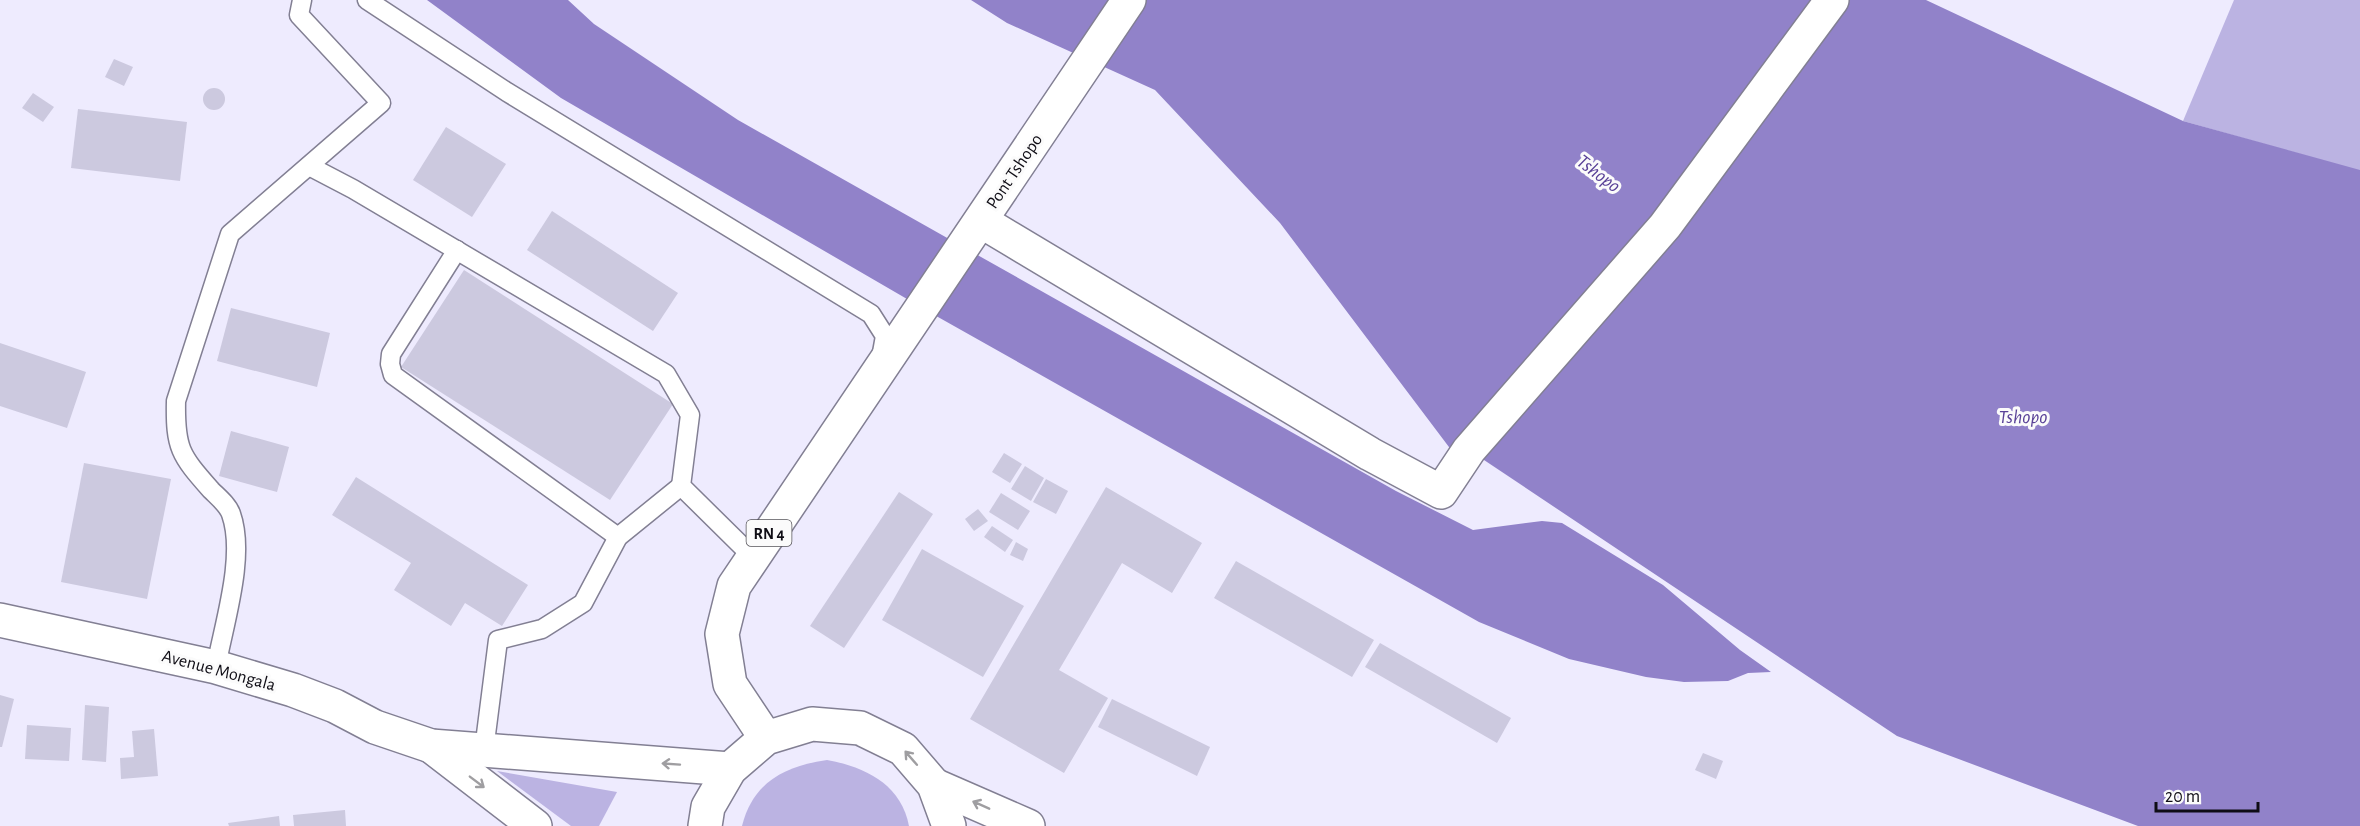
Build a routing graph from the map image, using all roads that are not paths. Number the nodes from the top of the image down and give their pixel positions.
1 (302, 0) edge
2 (367, 0) edge
3 (1129, 0) edge
4 (1832, 0) edge
5 (309, 166) junction
6 (981, 221) junction
7 (457, 250) junction
8 (873, 379) junction
9 (681, 486) junction
10 (618, 537) junction
11 (753, 557) junction
12 (0, 620) edge
13 (216, 667) junction
14 (766, 738) junction
15 (431, 746) junction
16 (484, 750) junction
17 (730, 769) junction
18 (934, 784) junction
19 (535, 826) edge
20 (705, 826) edge
21 (949, 826) edge
22 (1028, 826) edge

1 - 5 lane
2 - 8 lane
3 - 6 main road, Pont Tshopo / RN 4
4 - 6 main road
5 - 7 lane
5 - 13 lane
6 - 8 main road, Pont Tshopo / RN 4
7 - 9 lane
7 - 10 lane
8 - 11 main road, RN 4
9 - 10 lane
9 - 11 lane
10 - 16 lane
11 - 14 main road, RN 4
12 - 13 main road, Avenue Mongala
13 - 15 main road, Avenue Mongala
14 - 17 main road
18 -> 14 main road
15 - 16 main road
15 -> 19 main road
17 -> 16 main road
17 - 20 main road
18 - 21 main road
22 -> 18 main road

